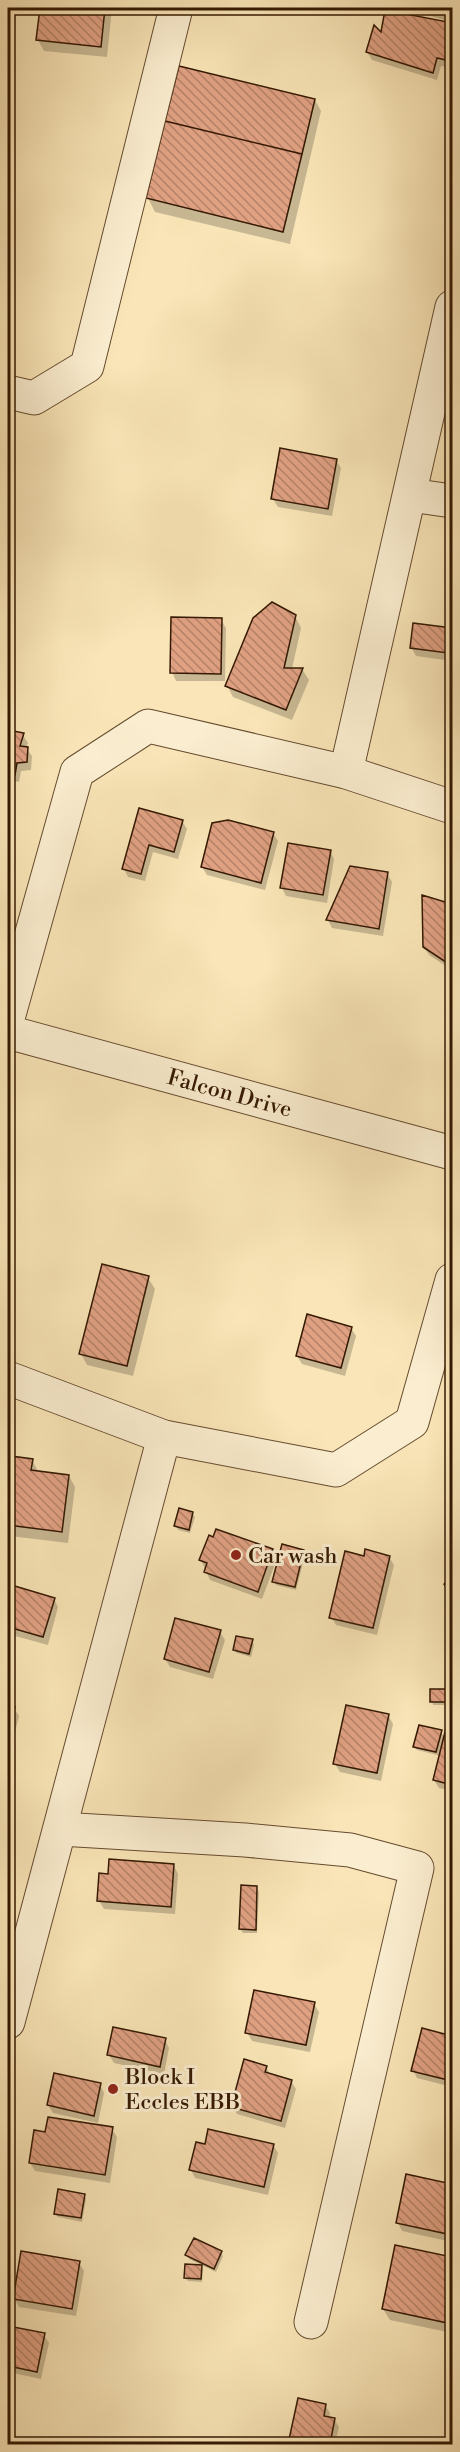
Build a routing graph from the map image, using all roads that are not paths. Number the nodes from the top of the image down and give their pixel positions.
1 (176, 8) edge
2 (453, 308) edge
3 (8, 392) edge
4 (410, 495) junction
5 (453, 501) edge
6 (346, 772) junction
7 (453, 807) edge
8 (8, 1018) edge
9 (8, 1032) edge
10 (453, 1153) edge
11 (453, 1280) edge
12 (8, 1378) edge
13 (164, 1437) junction
14 (60, 1829) junction
15 (8, 2022) edge
16 (311, 2322) dead end

1 - 3 street
2 - 4 street
4 - 5 street
4 - 6 street
6 - 7 street
6 - 8 street
9 - 10 street, Falcon Drive
11 - 13 street
12 - 13 street
13 - 14 street
14 - 15 street
14 - 16 street

